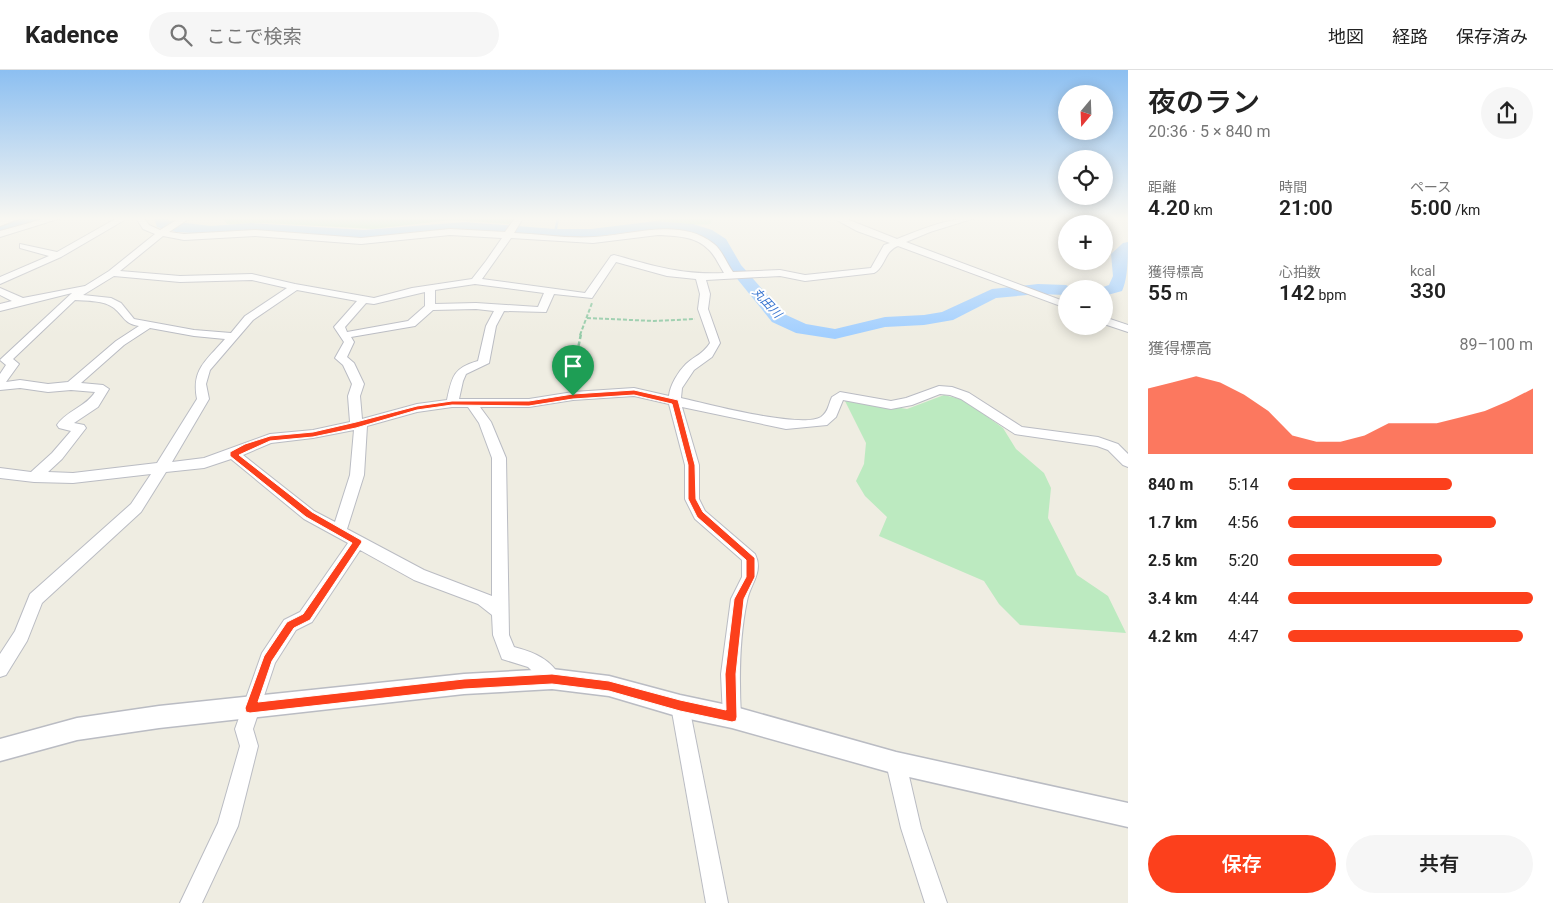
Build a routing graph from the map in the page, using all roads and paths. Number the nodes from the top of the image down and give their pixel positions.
1 (52, 257) edge
2 (132, 257) edge
3 (494, 257) edge
4 (718, 257) edge
5 (882, 257) edge
6 (940, 257) edge
7 (112, 273) junction
8 (729, 274) junction
9 (700, 277) junction
10 (0, 281) edge
11 (475, 281) junction
12 (88, 286) junction
13 (295, 287) junction
14 (430, 288) junction
15 (0, 291) edge
16 (550, 292) junction
17 (588, 296) junction
18 (73, 297) junction
19 (364, 299) junction
20 (23, 302) junction
21 (1058, 302) edge
22 (430, 307) junction
23 (0, 308) edge
24 (500, 308) junction
25 (587, 318) junction
26 (706, 318) junction
27 (1113, 323) edge
28 (148, 324) junction
29 (1128, 329) edge
30 (346, 335) junction
31 (232, 336) junction
32 (0, 382) edge
33 (0, 386) edge
34 (71, 386) junction
35 (573, 396) junction
36 (675, 402) junction
37 (452, 403) junction
38 (471, 403) junction
39 (358, 424) junction
40 (233, 454) junction
41 (1128, 462) edge
42 (163, 468) junction
43 (0, 473) edge
44 (34, 477) junction
45 (339, 532) junction
46 (358, 542) junction
47 (500, 612) junction
48 (0, 669) edge
49 (552, 679) junction
50 (680, 706) junction
51 (250, 708) junction
52 (732, 717) junction
53 (0, 750) edge
54 (896, 763) junction
55 (1128, 814) edge
56 (191, 903) edge
57 (717, 903) edge
58 (936, 903) edge

1 - 10 street
2 - 7 street
3 - 11 street
4 - 8 street
5 - 8 street
6 - 21 street
7 - 12 street
7 - 13 street
8 - 9 street
9 - 17 street
9 - 26 street
11 - 14 street
11 - 16 street
12 - 18 street
12 - 20 street
13 - 19 street
13 - 31 street
14 - 19 street
14 - 22 street
15 - 20 street
16 - 17 street
16 - 24 street
17 - 25 path
18 - 28 street
18 - 32 street
19 - 30 street
20 - 23 street
22 - 24 street
22 - 30 street
24 - 37 street
25 - 26 path
25 - 35 path
26 - 36 street
27 - 29 street
28 - 31 street
28 - 34 street
30 - 39 street
31 - 42 street
33 - 34 street
34 - 44 street
35 - 36 street
35 - 38 street
36 - 41 street
36 - 52 street
37 - 38 street
37 - 39 street
38 - 47 street
39 - 40 street
39 - 45 street
40 - 42 street
40 - 45 street
42 - 44 street
42 - 48 street
43 - 44 street
45 - 46 street
46 - 47 street
46 - 51 street
47 - 49 street
49 - 50 street
49 - 51 street
50 - 52 street
50 - 57 street
51 - 53 street
51 - 56 street
52 - 54 street
54 - 55 street
54 - 58 street

